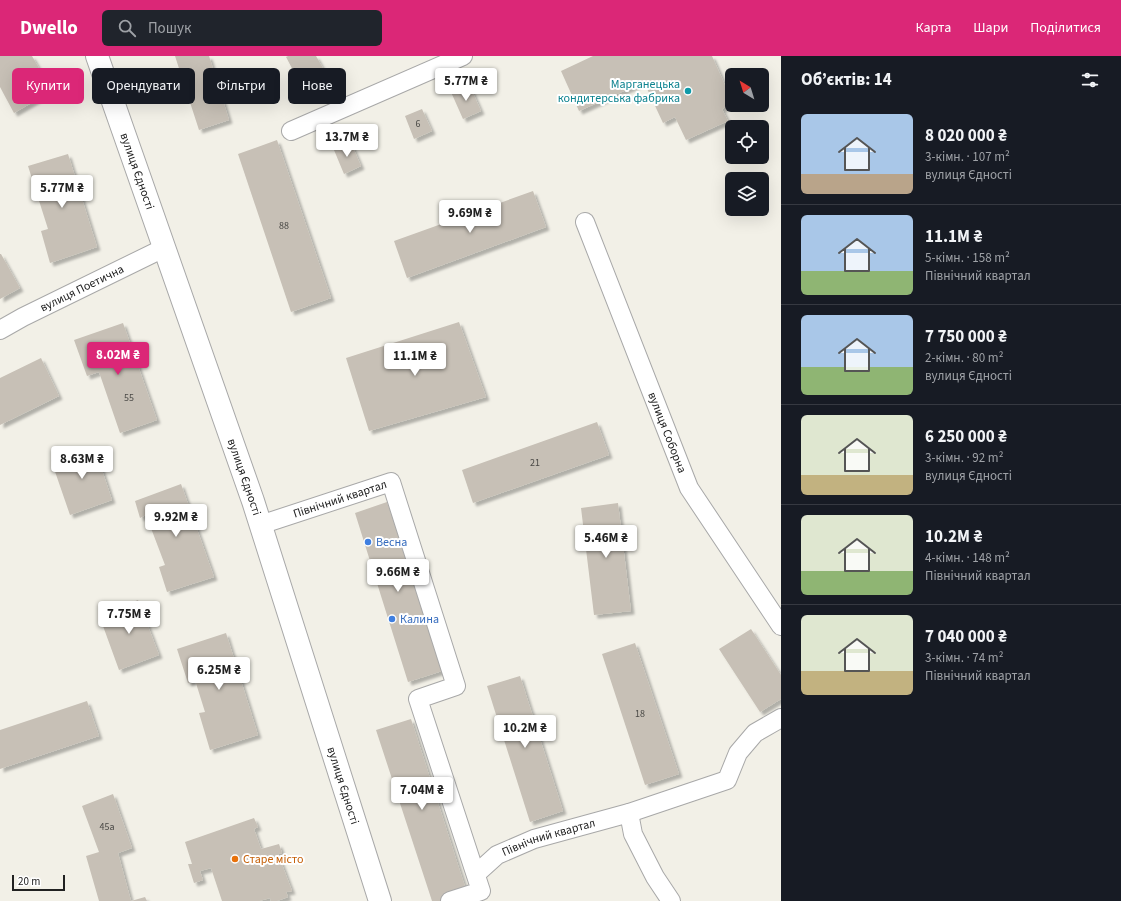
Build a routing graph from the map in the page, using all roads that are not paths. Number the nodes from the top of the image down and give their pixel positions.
1 (97, 56) edge
2 (463, 56) edge
3 (291, 131) dead end
4 (585, 222) dead end
5 (164, 248) junction
6 (0, 330) edge
7 (260, 524) junction
8 (780, 624) edge
9 (781, 718) edge
10 (629, 814) junction
11 (476, 874) junction
12 (484, 896) edge
13 (380, 901) edge
14 (450, 901) edge
15 (671, 901) edge

1 - 5 street, вулиця Єдності
2 - 3 street
4 - 8 street, вулиця Соборна
5 - 6 street, вулиця Поетична
5 - 7 street, вулиця Єдності
7 - 11 street, Північний квартал
7 - 13 street, вулиця Єдності
9 - 10 street, Північний квартал
10 - 11 street, Північний квартал
10 - 15 street
11 - 12 street, Північний квартал
12 - 14 street, Північний квартал

